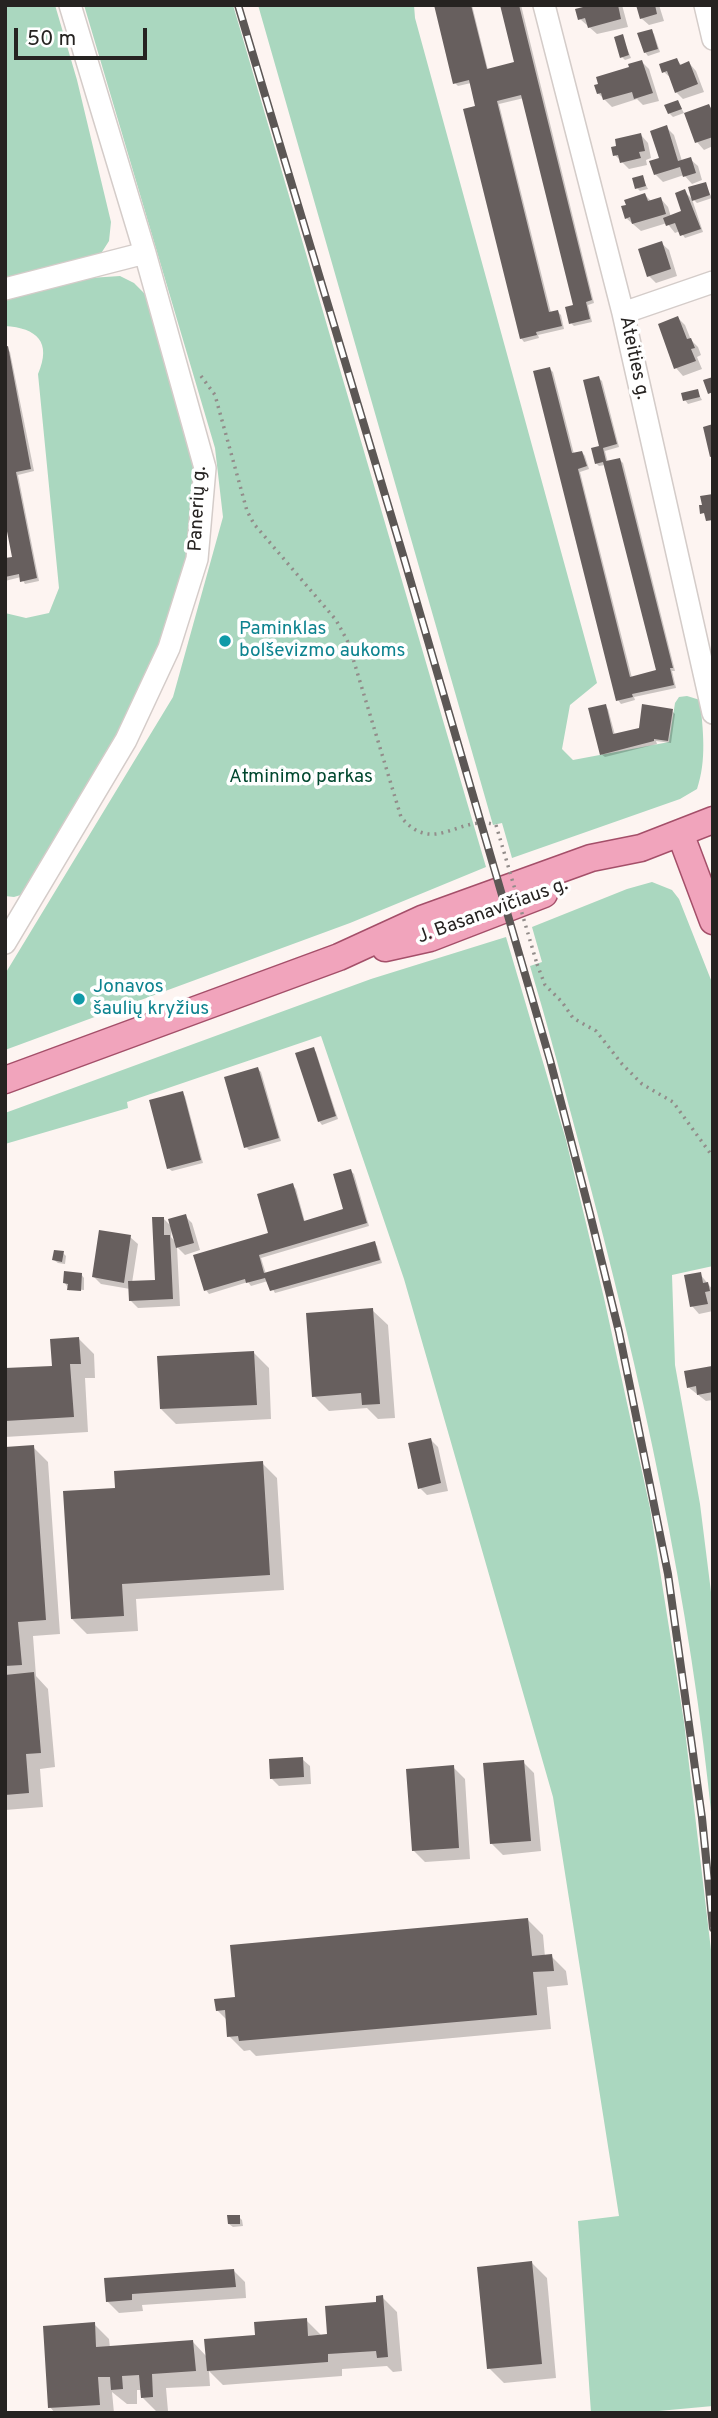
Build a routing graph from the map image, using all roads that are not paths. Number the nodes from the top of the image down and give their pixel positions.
1 (70, 5) edge
2 (544, 5) edge
3 (705, 5) edge
4 (713, 39) edge
5 (145, 253) junction
6 (713, 282) edge
7 (5, 289) edge
8 (623, 313) junction
9 (713, 713) edge
10 (713, 820) edge
11 (680, 833) junction
12 (13, 913) edge
13 (713, 921) edge
14 (5, 943) edge
15 (5, 1080) edge

1 - 5 street, Panerių g.
2 - 8 street, Ateities g.
3 - 4 street
5 - 7 street
5 - 12 street, Panerių g.
6 - 8 street
8 - 9 street, Ateities g.
10 - 11 main road, J. Basanavičiaus g.
11 - 13 main road
11 - 15 main road, J. Basanavičiaus g.
12 - 14 street, Panerių g.

